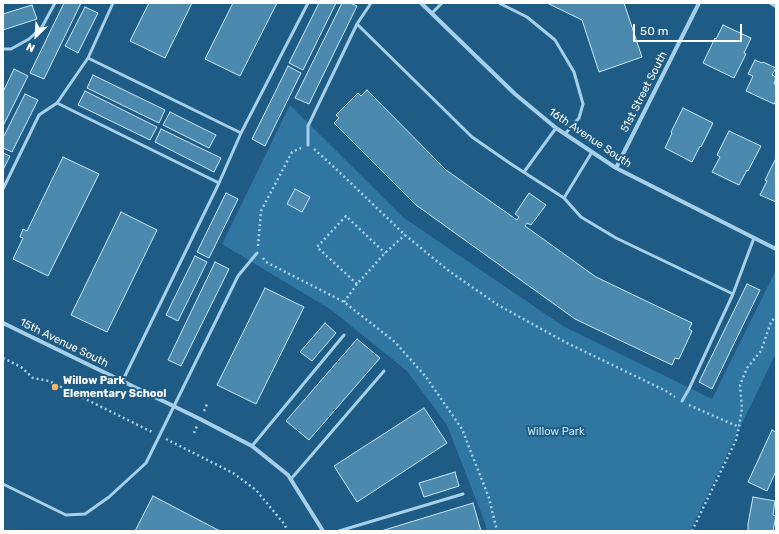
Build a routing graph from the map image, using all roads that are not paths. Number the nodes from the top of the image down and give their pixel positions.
1 (55, 3) edge
2 (113, 3) edge
3 (308, 3) edge
4 (371, 3) edge
5 (421, 3) edge
6 (442, 3) edge
7 (499, 3) edge
8 (699, 3) edge
9 (771, 3) edge
10 (776, 6) edge
11 (432, 13) junction
12 (357, 24) junction
13 (3, 49) edge
14 (88, 58) junction
15 (57, 102) junction
16 (556, 128) junction
17 (241, 133) junction
18 (565, 134) junction
19 (308, 145) road end
20 (592, 152) junction
21 (616, 168) junction
22 (524, 172) junction
23 (219, 183) junction
24 (3, 189) edge
25 (564, 198) junction
26 (754, 238) junction
27 (776, 249) edge
28 (257, 253) road end
29 (733, 294) junction
30 (3, 323) edge
31 (344, 335) dead end
32 (384, 371) dead end
33 (122, 382) junction
34 (682, 402) road end
35 (174, 407) junction
36 (252, 446) junction
37 (291, 479) junction
38 (3, 484) edge
39 (463, 494) dead end
40 (323, 531) edge
41 (339, 531) edge

1 - 13 lane
2 - 14 lane
3 - 17 lane
4 - 12 lane
5 - 11 street, 16th Avenue South
6 - 11 lane
7 - 18 lane
8 - 21 street, 51st Street South
9 - 10 street
11 - 16 street, 16th Avenue South
12 - 19 lane
12 - 22 lane
14 - 15 lane
14 - 17 lane
15 - 23 lane
15 - 24 lane
16 - 18 street, 16th Avenue South
16 - 22 lane
17 - 23 lane
18 - 20 street, 16th Avenue South
20 - 21 street, 16th Avenue South
20 - 25 lane
21 - 26 street, 16th Avenue South
22 - 25 lane
23 - 33 lane
25 - 29 lane
26 - 27 street, 16th Avenue South
26 - 29 lane
28 - 35 lane
29 - 34 lane
30 - 33 street, 15th Avenue South
31 - 36 lane
32 - 37 lane
33 - 35 street, 15th Avenue South
35 - 36 street, 15th Avenue South
35 - 38 lane
36 - 37 street, 15th Avenue South
37 - 40 street, 15th Avenue South
39 - 41 lane

